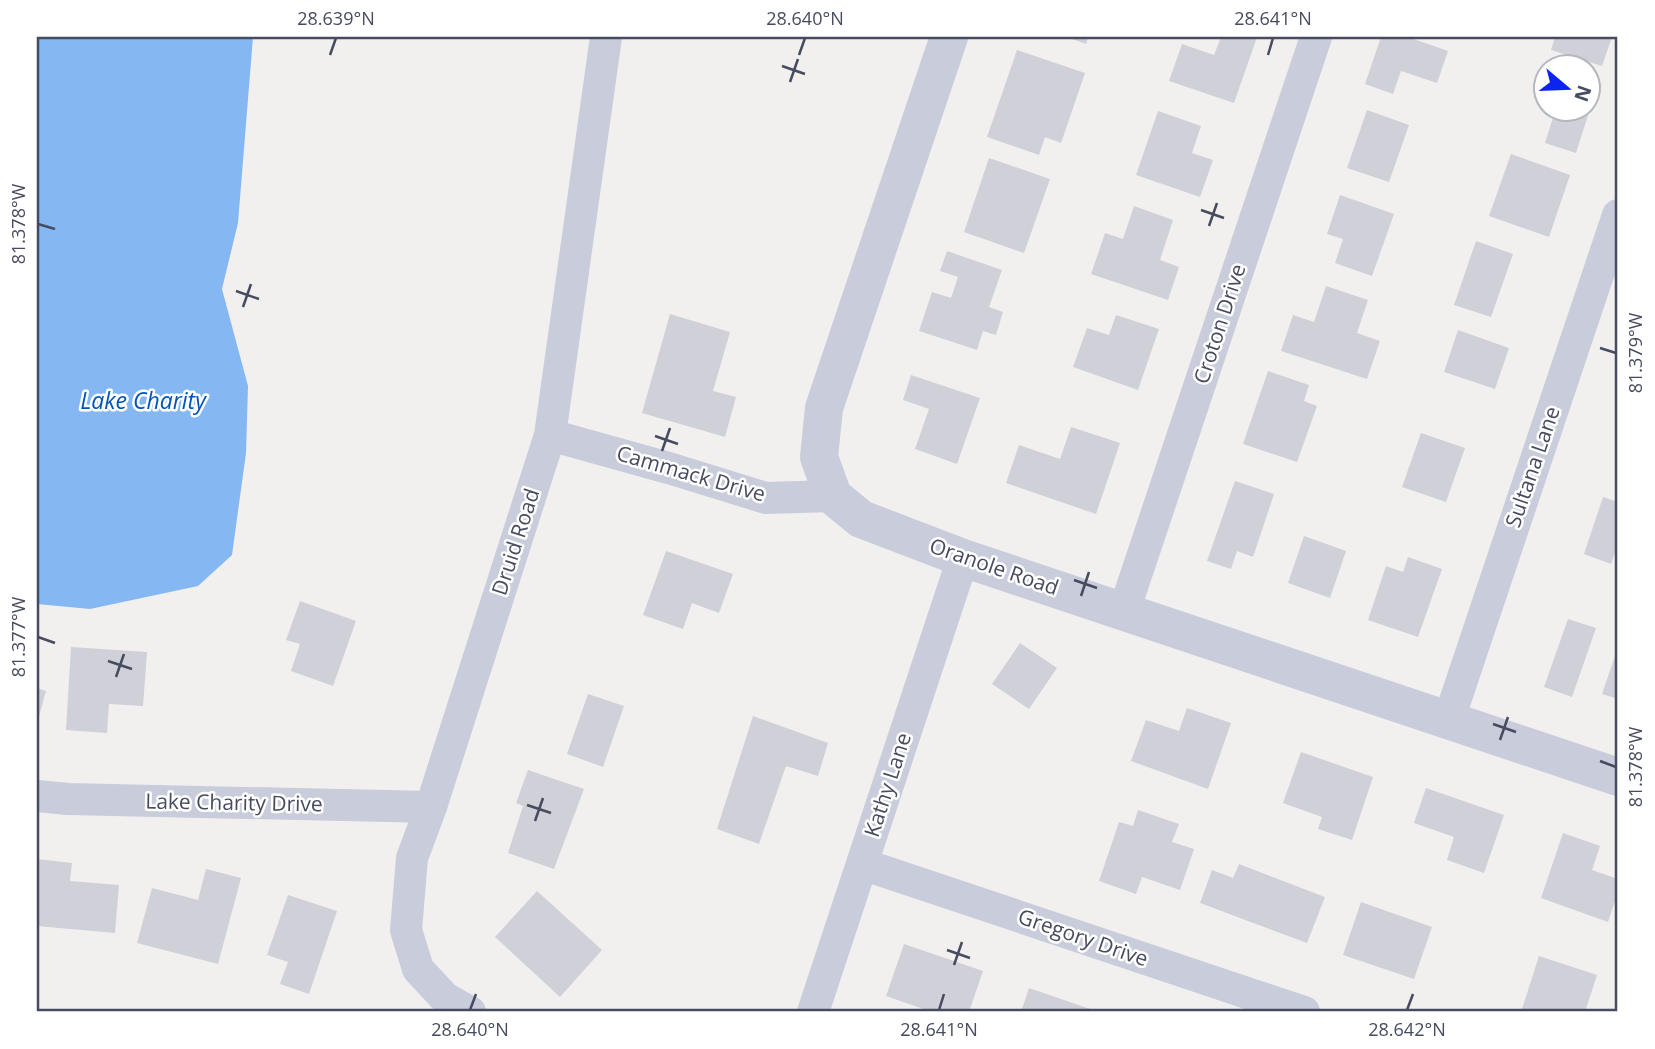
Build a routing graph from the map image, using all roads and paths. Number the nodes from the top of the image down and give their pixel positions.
1 (606, 37) edge
2 (948, 37) edge
3 (1315, 37) edge
4 (1618, 215) edge
5 (550, 435) junction
6 (833, 496) junction
7 (963, 558) junction
8 (1124, 611) junction
9 (1449, 719) junction
10 (1618, 777) edge
11 (37, 796) edge
12 (431, 807) junction
13 (862, 864) junction
14 (470, 1012) edge
15 (813, 1012) edge
16 (1304, 1012) edge

1 - 5 street, Druid Road
2 - 6 street
3 - 8 street, Croton Drive
4 - 9 street, Sultana Lane
5 - 6 street, Cammack Drive
5 - 12 street, Druid Road
6 - 7 street, Oranole Road
7 - 8 street, Oranole Road
7 - 13 street, Kathy Lane
8 - 9 street, Oranole Road
9 - 10 street, Oranole Road
11 - 12 street, Lake Charity Drive
12 - 14 street, Druid Road
13 - 15 street, Kathy Lane
13 - 16 street, Gregory Drive

